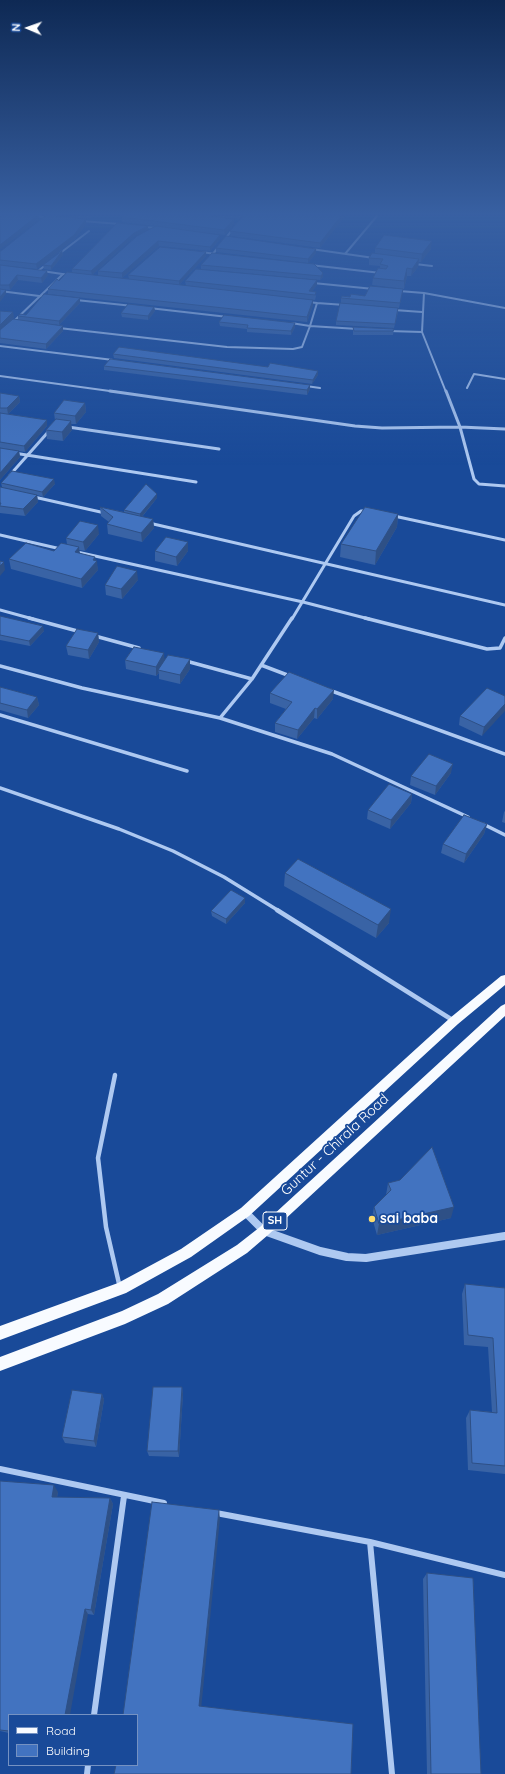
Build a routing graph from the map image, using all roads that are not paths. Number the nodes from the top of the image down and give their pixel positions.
1 (39, 299) edge
2 (423, 299) edge
3 (455, 299) edge
4 (73, 300) edge
5 (302, 301) edge
6 (318, 303) junction
7 (136, 306) edge
8 (347, 306) edge
9 (144, 307) edge
10 (505, 308) edge
11 (392, 310) edge
12 (422, 312) junction
13 (231, 317) edge
14 (13, 322) junction
15 (21, 323) edge
16 (287, 323) edge
17 (10, 325) edge
18 (310, 326) junction
19 (52, 327) edge
20 (360, 329) edge
21 (384, 330) edge
22 (422, 332) junction
23 (0, 346) edge
24 (117, 361) edge
25 (1, 377) edge
26 (505, 379) edge
27 (305, 386) edge
28 (320, 388) dead end
29 (467, 388) dead end
30 (63, 426) edge
31 (460, 427) junction
32 (505, 429) edge
33 (50, 430) edge
34 (219, 449) dead end
35 (7, 452) edge
36 (29, 456) junction
37 (5, 480) edge
38 (196, 482) dead end
39 (505, 486) edge
40 (31, 497) edge
41 (374, 511) edge
42 (109, 514) edge
43 (389, 515) edge
44 (148, 523) edge
45 (0, 535) edge
46 (505, 540) edge
47 (62, 549) edge
48 (70, 551) edge
49 (327, 563) junction
50 (303, 602) junction
51 (505, 605) edge
52 (0, 610) edge
53 (84, 633) edge
54 (92, 635) edge
55 (505, 638) edge
56 (145, 650) edge
57 (183, 660) edge
58 (261, 665) junction
59 (0, 666) edge
60 (252, 679) junction
61 (298, 679) edge
62 (327, 690) edge
63 (0, 715) edge
64 (220, 718) junction
65 (505, 754) edge
66 (187, 771) dead end
67 (0, 788) edge
68 (469, 818) edge
69 (476, 821) edge
70 (505, 835) edge
71 (505, 980) edge
72 (505, 1009) edge
73 (454, 1021) junction
74 (115, 1075) dead end
75 (245, 1212) junction
76 (264, 1231) junction
77 (505, 1236) edge
78 (121, 1288) junction
79 (0, 1333) edge
80 (0, 1364) edge
81 (0, 1469) edge
82 (124, 1496) junction
83 (170, 1505) edge
84 (208, 1512) edge
85 (370, 1542) junction
86 (505, 1574) edge
87 (94, 1714) edge
88 (392, 1774) edge

1 - 14 street
2 - 12 street
3 - 10 street
4 - 7 street
5 - 6 street
6 - 8 street
6 - 18 street
9 - 13 street
11 - 12 street
12 - 22 street
14 - 15 street
14 - 17 street
16 - 18 street
18 - 19 street
18 - 20 street
21 - 22 street
22 - 31 street
23 - 24 street
25 - 31 street
26 - 29 street
27 - 28 street
30 - 34 street
31 - 32 street
31 - 39 street
33 - 36 street
35 - 36 street
36 - 37 street
36 - 38 street
40 - 42 street
41 - 49 street
43 - 46 street
44 - 49 street
45 - 47 street
48 - 50 street
49 - 50 street
49 - 51 street
50 - 55 street
50 - 58 street
52 - 53 street
54 - 56 street
57 - 60 street
58 - 60 street
58 - 61 street
59 - 64 street
60 - 64 street
62 - 65 street
63 - 66 street
64 - 68 street
67 - 73 street
69 - 70 street
71 - 73 main road, Guntur - Chirala Road / SH
72 - 76 main road, Guntur - Chirala Road / SH
73 - 75 main road, Guntur - Chirala Road / SH
74 - 78 street
75 - 76 street
75 - 78 main road, Guntur - Chirala Road / SH
76 - 77 street
76 - 80 main road, Guntur - Chirala Road / SH
78 - 79 main road, Guntur - Chirala Road / SH
81 - 82 street
82 - 83 street
82 - 87 street
84 - 85 street
85 - 86 street
85 - 88 street

